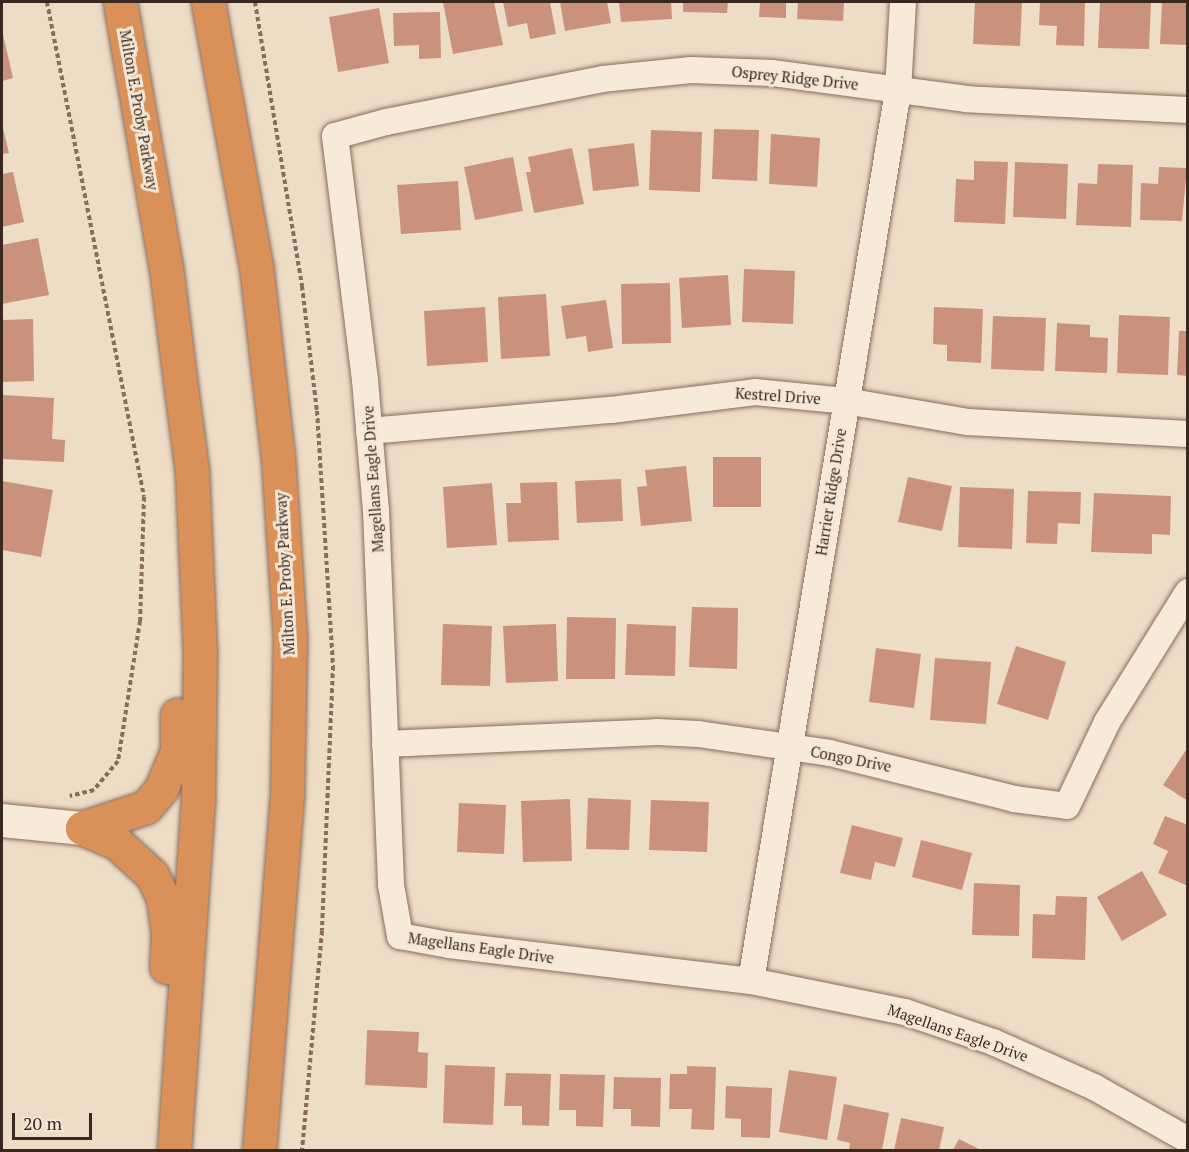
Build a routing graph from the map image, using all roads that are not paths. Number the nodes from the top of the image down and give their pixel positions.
1 (120, 2) edge
2 (208, 2) edge
3 (903, 2) edge
4 (898, 91) junction
5 (1188, 110) edge
6 (335, 136) joint
7 (180, 380) junction
8 (846, 401) junction
9 (369, 431) junction
10 (1188, 434) edge
11 (1188, 592) edge
12 (385, 744) junction
13 (791, 747) junction
14 (2, 820) edge
15 (69, 826) junction
16 (751, 981) junction
17 (182, 1053) junction
18 (1188, 1140) edge
19 (174, 1150) edge
20 (259, 1150) edge

1 - 7 highway, Milton E. Proby Parkway
2 - 20 highway, Milton E. Proby Parkway
3 - 4 street, Harrier Ridge Drive
4 - 5 street, Osprey Ridge Drive
4 - 6 street, Osprey Ridge Drive
4 - 8 street, Harrier Ridge Drive
6 - 9 street, Magellans Eagle Drive
7 - 15 highway
7 - 17 highway, Milton E. Proby Parkway
8 - 9 street, Kestrel Drive
8 - 10 street, Kestrel Drive
8 - 13 street, Harrier Ridge Drive
9 - 12 street, Magellans Eagle Drive
11 - 13 street, Congo Drive
12 - 13 street, Congo Drive
12 - 16 street, Magellans Eagle Drive
13 - 16 street, Harrier Ridge Drive
14 - 15 street
15 - 17 highway
16 - 18 street, Magellans Eagle Drive
17 - 19 highway, Milton E. Proby Parkway

